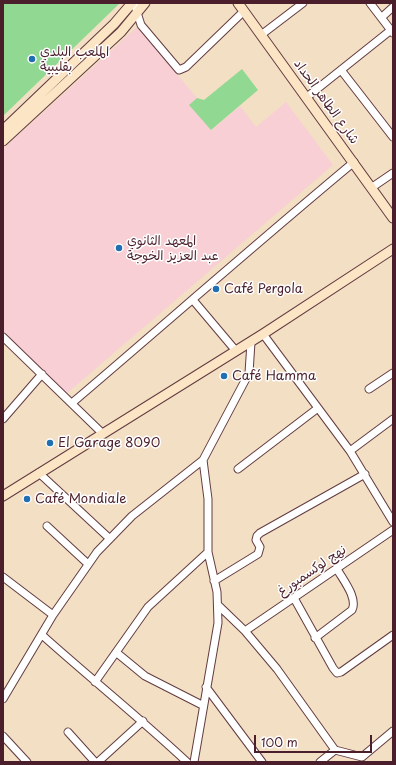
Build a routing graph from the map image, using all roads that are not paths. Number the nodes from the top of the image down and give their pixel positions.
1 (133, 3) edge
2 (145, 3) edge
3 (238, 3) edge
4 (304, 3) edge
5 (370, 3) edge
6 (393, 7) edge
7 (244, 11) junction
8 (137, 13) junction
9 (382, 17) junction
10 (392, 32) edge
11 (261, 35) junction
12 (341, 70) junction
13 (307, 97) junction
14 (3, 130) edge
15 (393, 137) edge
16 (3, 141) edge
17 (354, 162) junction
18 (393, 174) edge
19 (371, 188) junction
20 (393, 218) edge
21 (393, 249) edge
22 (193, 300) junction
23 (263, 334) junction
24 (3, 336) edge
25 (251, 342) junction
26 (236, 351) junction
27 (393, 373) edge
28 (42, 374) junction
29 (369, 389) dead end
30 (72, 403) junction
31 (318, 408) junction
32 (3, 419) edge
33 (393, 419) edge
34 (102, 433) junction
35 (350, 451) junction
36 (203, 460) junction
37 (238, 469) dead end
38 (40, 473) junction
39 (365, 474) junction
40 (3, 496) edge
41 (393, 522) edge
42 (47, 526) dead end
43 (393, 530) edge
44 (109, 538) junction
45 (208, 552) junction
46 (88, 564) junction
47 (337, 570) junction
48 (3, 577) edge
49 (214, 581) junction
50 (294, 598) junction
51 (218, 605) junction
52 (53, 615) junction
53 (245, 631) junction
54 (42, 635) junction
55 (393, 635) edge
56 (315, 638) junction
57 (117, 653) junction
58 (95, 682) junction
59 (206, 687) junction
60 (3, 699) edge
61 (202, 706) junction
62 (143, 721) junction
63 (393, 731) edge
64 (68, 732) dead end
65 (3, 736) edge
66 (335, 750) junction
67 (364, 759) edge
68 (27, 762) edge
69 (94, 762) edge
70 (98, 762) edge
71 (187, 762) edge
72 (194, 762) edge
73 (262, 762) edge
74 (320, 762) edge

1 - 8 street
1 - 14 street
2 - 8 street
3 - 7 street, شارع الطاهر الحداد
4 - 11 street
5 - 9 street
6 - 9 street
7 - 8 street
7 - 11 street, شارع الطاهر الحداد
8 - 16 street
9 - 10 street
10 - 12 street
11 - 13 street, شارع الطاهر الحداد
12 - 13 street
12 - 15 street
13 - 17 street, شارع الطاهر الحداد
17 - 19 street, شارع الطاهر الحداد
17 - 22 street
18 - 19 street
19 - 20 street, شارع الطاهر الحداد
21 - 23 street
22 - 26 street
22 - 30 street
23 - 25 street
23 - 31 street
24 - 28 street
25 - 26 street
25 - 36 street
26 - 34 street
27 - 29 street
28 - 30 street
28 - 32 street
30 - 34 street
31 - 35 street
31 - 37 street
33 - 35 street
34 - 38 street
35 - 39 street
36 - 44 street
36 - 45 street
38 - 40 street
38 - 44 street
39 - 41 street
39 - 49 street
42 - 46 street
43 - 47 street, نهج لوكسمبورغ
44 - 46 street
45 - 49 street
45 - 57 street
46 - 52 street
47 - 50 street, نهج لوكسمبورغ
47 - 56 street
48 - 52 street
49 - 51 street
50 - 53 street, نهج لوكسمبورغ
50 - 56 street
51 - 53 street
51 - 59 street
52 - 54 street
53 - 66 street
54 - 58 street
54 - 60 street
55 - 56 street
57 - 58 street
57 - 61 street
58 - 62 street
59 - 61 street
59 - 73 street
61 - 72 street
62 - 70 street
62 - 71 street
63 - 67 street
64 - 69 street
65 - 68 street
66 - 67 street
66 - 74 street

